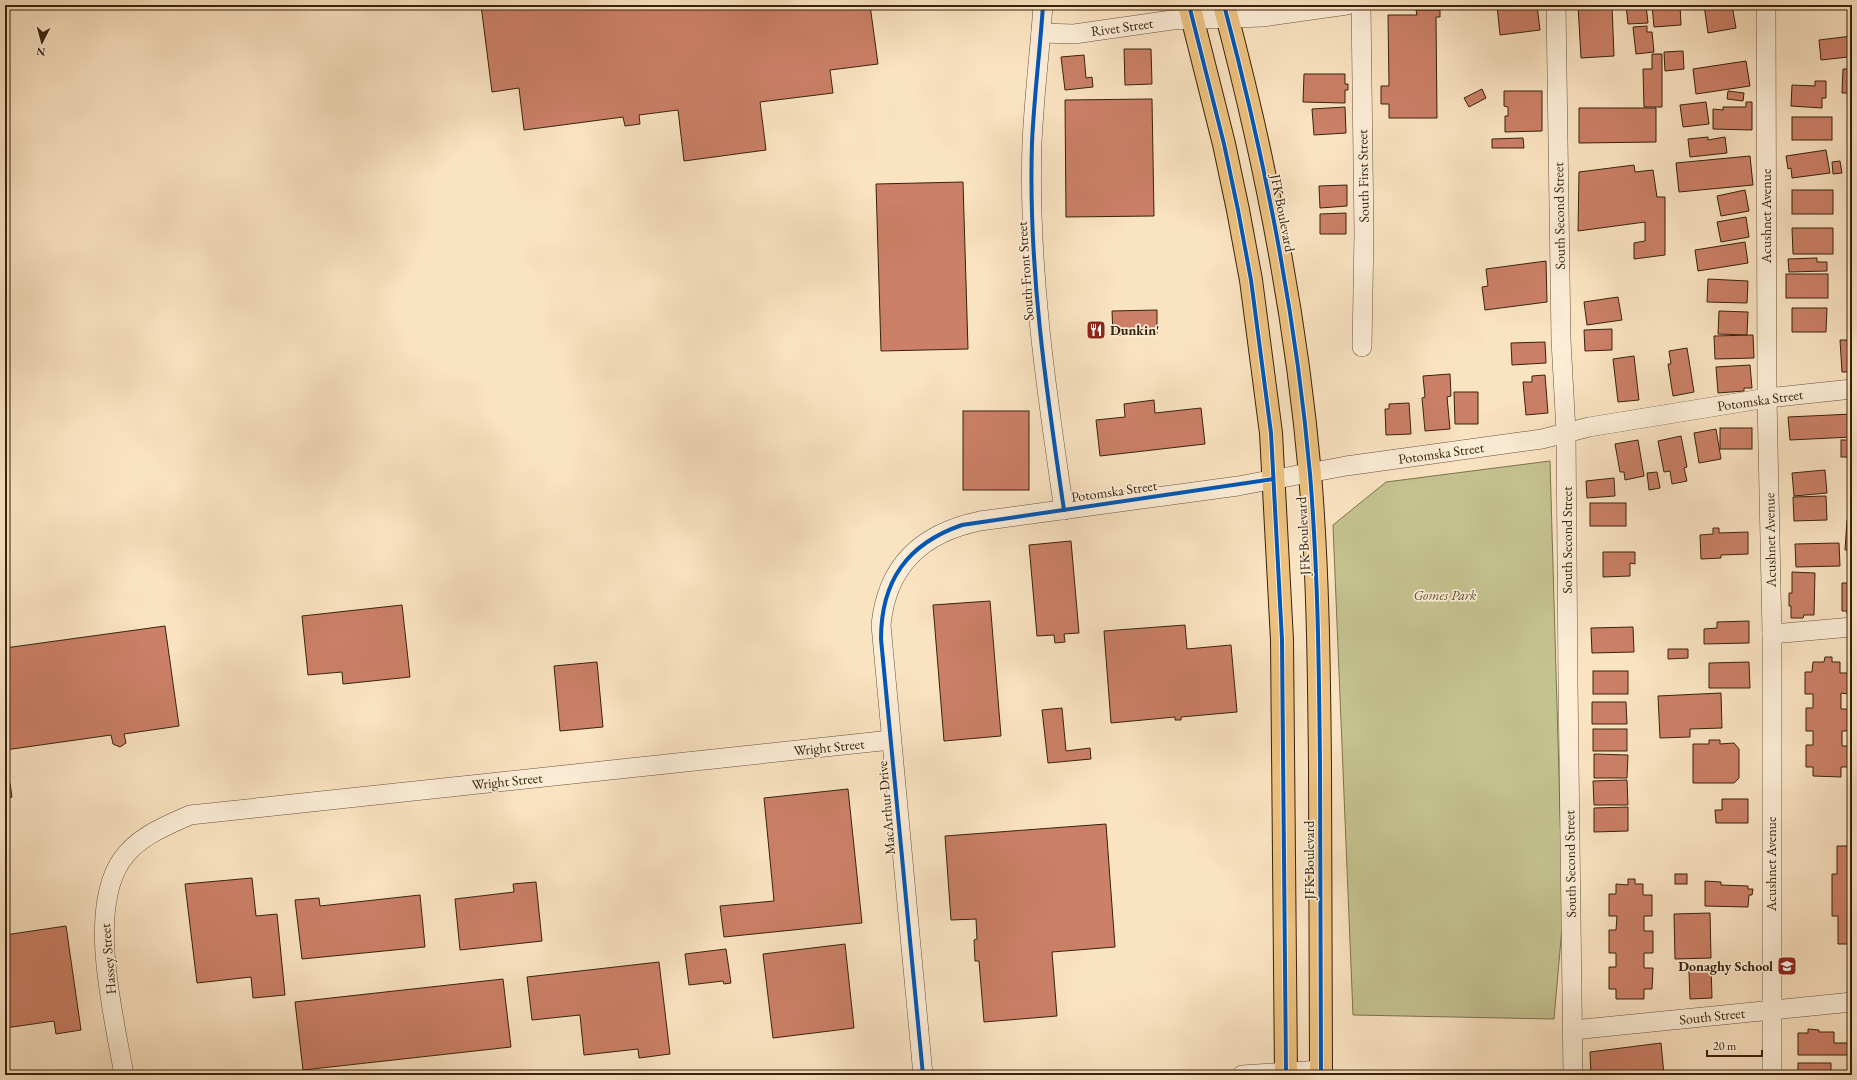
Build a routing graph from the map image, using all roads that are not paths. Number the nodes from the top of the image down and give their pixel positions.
1 (1044, 5) edge
2 (1347, 5) edge
3 (1361, 5) edge
4 (1556, 5) edge
5 (1766, 5) edge
6 (1192, 12) edge
7 (1226, 12) edge
8 (1041, 33) junction
9 (1362, 347) dead end
10 (1852, 389) edge
11 (1767, 398) junction
12 (1566, 432) junction
13 (1310, 473) junction
14 (1274, 479) junction
15 (1064, 510) junction
16 (916, 549) joint
17 (1852, 627) edge
18 (1772, 634) junction
19 (891, 740) junction
20 (132, 849) joint
21 (1852, 1002) edge
22 (1771, 1010) junction
23 (1573, 1030) junction
24 (1286, 1073) edge
25 (1321, 1073) edge
26 (124, 1075) edge
27 (923, 1075) edge
28 (1242, 1075) edge
29 (1573, 1075) edge
30 (1772, 1075) edge

1 - 8 street, South Front Street
2 - 7 street, Rivet Street
3 - 9 street, South First Street
4 - 12 street, South Second Street
5 - 11 street, Acushnet Avenue
6 - 7 street, Rivet Street
6 - 8 street, Rivet Street
6 - 14 main road, JFK Boulevard
7 - 13 main road, JFK Boulevard
8 - 15 street, South Front Street
10 - 11 street, Potomska Street
11 - 12 street, Potomska Street
11 - 18 street, Acushnet Avenue
12 - 13 street, Potomska Street
12 - 23 street, South Second Street
13 - 14 street, Potomska Street
13 - 25 main road, JFK Boulevard
14 - 15 street, Potomska Street
14 - 24 main road, JFK Boulevard
15 - 16 street, Potomska Street
16 - 19 street, MacArthur Drive
17 - 18 street
18 - 22 street, Acushnet Avenue
19 - 20 street, Wright Street
19 - 27 street, MacArthur Drive
20 - 26 street, Hassey Street
21 - 22 street, South Street
22 - 23 street, South Street
22 - 30 street, Acushnet Avenue
23 - 29 street, South Second Street
24 - 25 street
24 - 28 street

